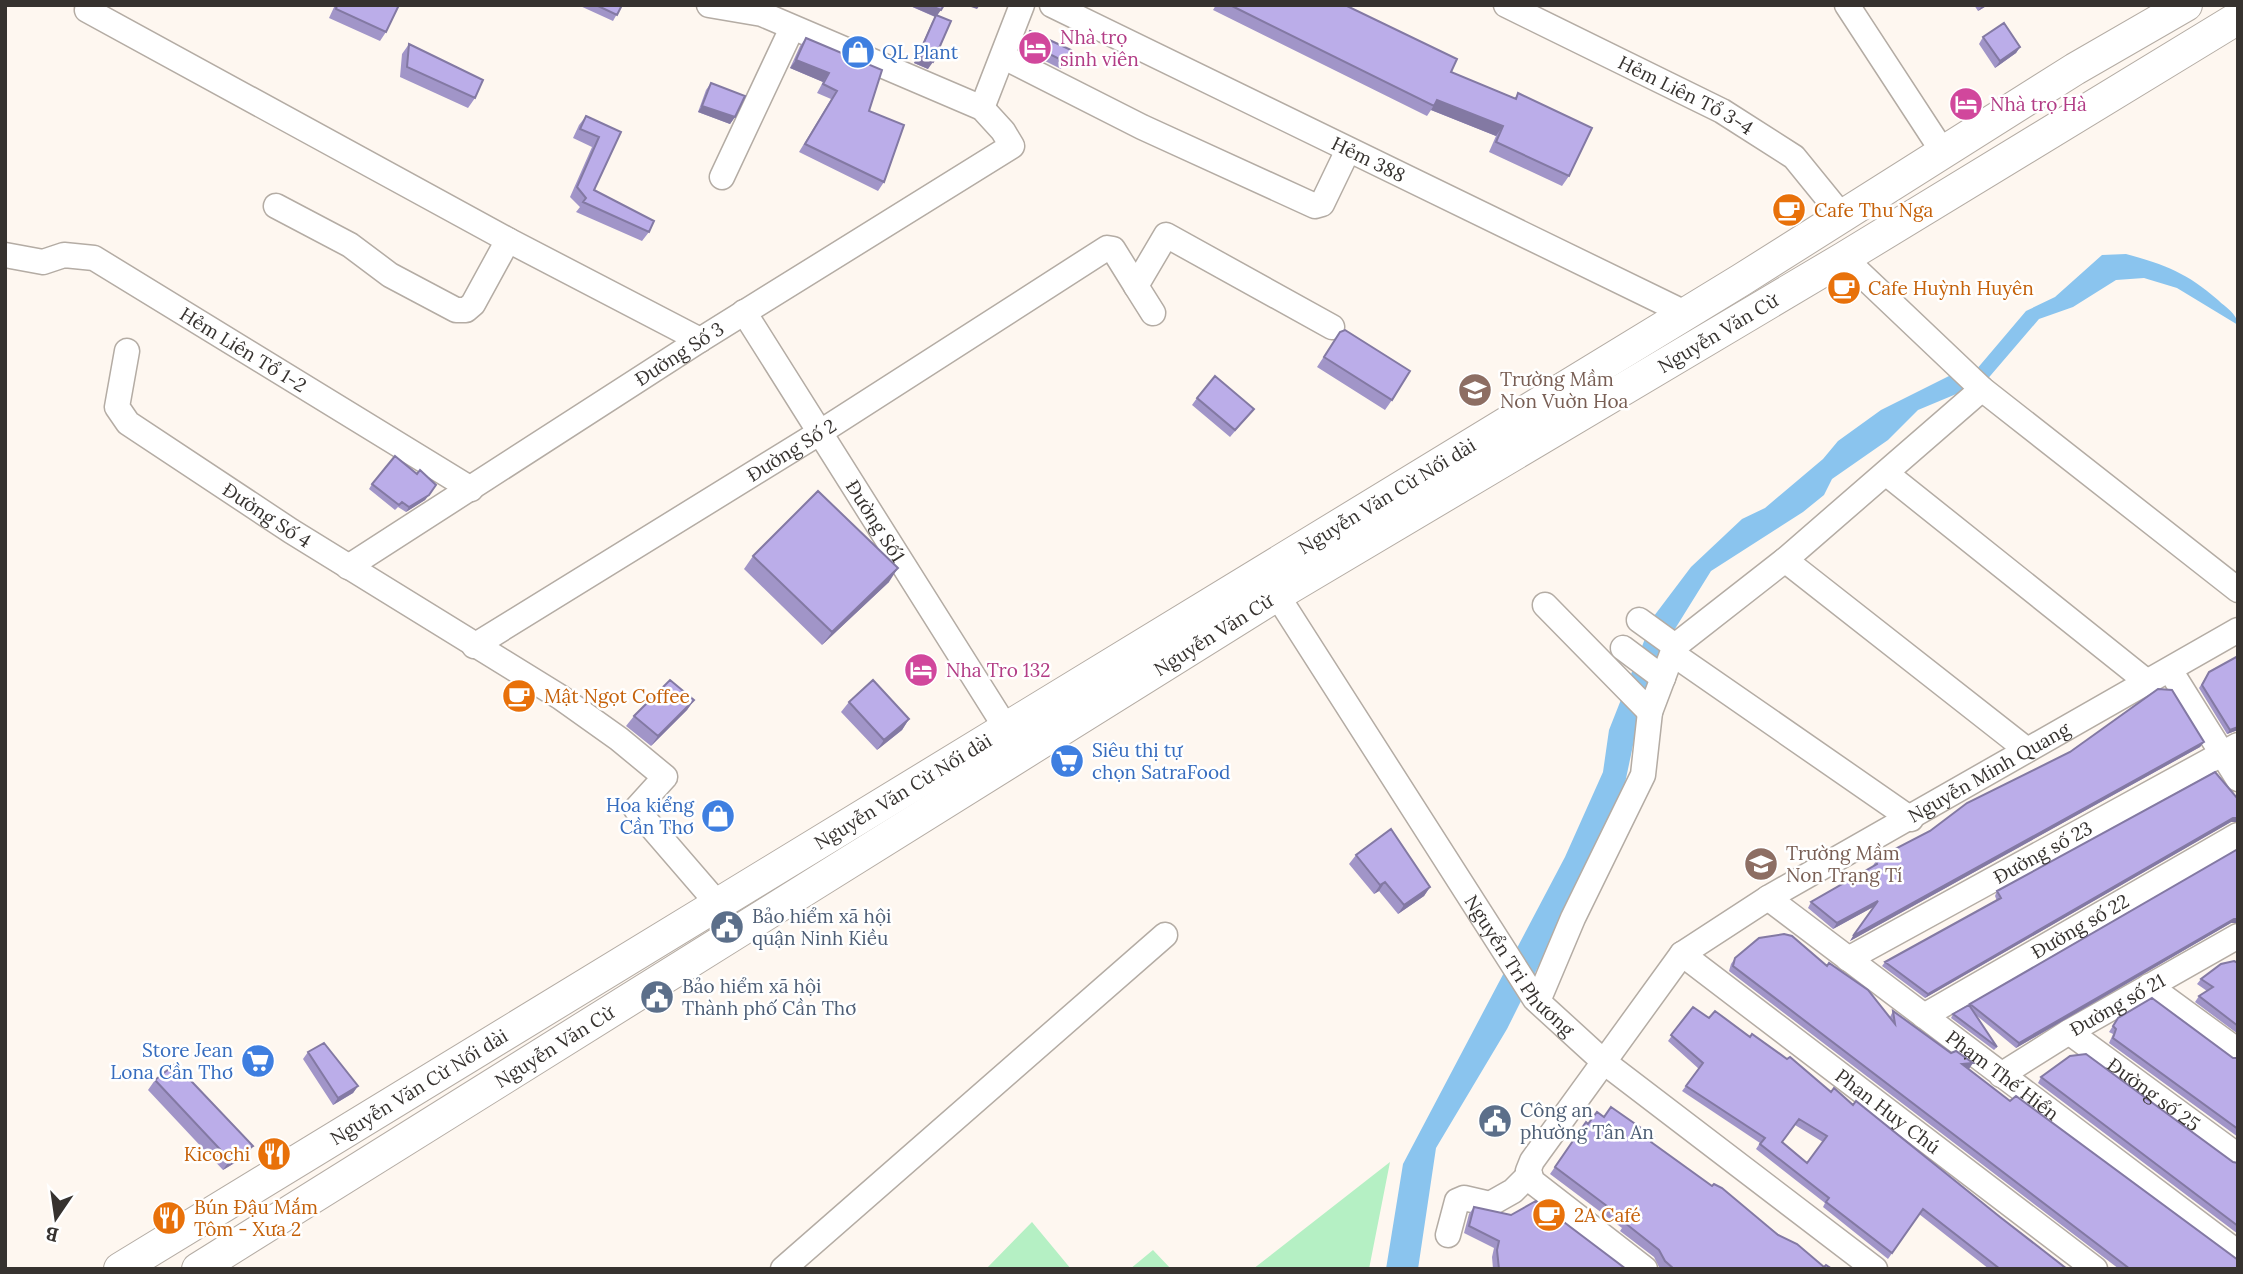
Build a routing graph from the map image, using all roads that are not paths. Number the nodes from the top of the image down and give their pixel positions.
1 (709, 5) edge
2 (1021, 5) edge
3 (1052, 5) edge
4 (1506, 5) edge
5 (1847, 5) edge
6 (2186, 5) edge
7 (87, 10) dead end
8 (2238, 18) edge
9 (792, 28) junction
10 (1004, 57) junction
11 (982, 108) junction
12 (1348, 150) junction
13 (1942, 152) junction
14 (722, 177) dead end
15 (276, 206) dead end
16 (1842, 216) junction
17 (508, 240) junction
18 (5, 255) edge
19 (1844, 258) junction
20 (1136, 286) junction
21 (744, 312) junction
22 (1153, 313) dead end
23 (1685, 313) junction
24 (1332, 327) dead end
25 (700, 340) junction
26 (127, 351) dead end
27 (1981, 388) junction
28 (819, 433) junction
29 (1886, 474) junction
30 (471, 489) junction
31 (1785, 560) junction
32 (348, 567) junction
33 (1269, 584) junction
34 (2238, 590) edge
35 (1545, 605) dead end
36 (1643, 623) dead end
37 (2238, 630) edge
38 (474, 646) junction
39 (1672, 648) junction
40 (1629, 653) dead end
41 (2170, 670) junction
42 (1659, 675) junction
43 (2146, 681) junction
44 (1648, 709) junction
45 (1006, 728) junction
46 (2027, 750) junction
47 (2230, 750) edge
48 (2238, 779) edge
49 (1911, 818) junction
50 (2238, 835) edge
51 (1768, 898) junction
52 (718, 904) junction
53 (1165, 935) dead end
54 (2235, 941) edge
55 (1682, 954) junction
56 (1848, 959) junction
57 (2149, 986) junction
58 (1536, 1000) junction
59 (1924, 1016) junction
60 (2068, 1032) junction
61 (2238, 1051) edge
62 (1604, 1062) junction
63 (448, 1069) junction
64 (2001, 1075) junction
65 (469, 1099) junction
66 (2238, 1156) edge
67 (1529, 1173) junction
68 (1448, 1235) dead end
69 (2238, 1253) edge
70 (120, 1269) edge
71 (198, 1269) edge
72 (783, 1269) edge
73 (1645, 1269) edge
74 (1875, 1269) edge
75 (2095, 1269) edge

1 - 9 street
2 - 10 street
3 - 12 street, Hẻm 388
4 - 16 street, Hẻm Liên Tổ 3-4
5 - 13 street
6 - 13 main road, Nguyễn Văn Cừ
7 - 17 street
8 - 19 main road, Nguyễn Văn Cừ
9 - 11 street
9 - 14 street
10 - 11 street
10 - 12 street
11 - 21 street, Đường Số 3
12 - 23 street, Hẻm 388
13 - 16 main road, Nguyễn Văn Cừ
15 - 17 street
16 - 23 main road, Nguyễn Văn Cừ
17 - 25 street
18 - 30 street, Hẻm Liên Tổ 1-2
19 - 27 street
19 - 33 main road, Nguyễn Văn Cừ
20 - 22 street
20 - 24 street
20 - 28 street, Đường Số 2
21 - 25 street, Đường Số 3
21 - 28 street, Đường Số1
23 - 33 main road, Nguyễn Văn Cừ Nối dài
25 - 30 street, Đường Số 3
26 - 32 street, Đường Số 4
27 - 29 street
27 - 34 street
28 - 38 street, Đường Số 2
28 - 45 street, Đường Số1
29 - 31 street
29 - 43 street
30 - 32 street, Đường Số 3
31 - 39 street
31 - 46 street
32 - 38 street, Đường Số 4
33 - 45 main road, Nguyễn Văn Cừ Nối dài
33 - 58 street, Nguyển Tri Phương
33 - 65 main road, Nguyễn Văn Cừ
35 - 44 street
36 - 39 street
37 - 41 street, Nguyễn Minh Quang
38 - 52 street
39 - 42 street
39 - 49 street
40 - 42 street
41 - 43 street, Nguyễn Minh Quang
41 - 47 street
42 - 44 street
43 - 46 street, Nguyễn Minh Quang
44 - 58 street
45 - 52 main road, Nguyễn Văn Cừ Nối dài
46 - 49 street, Nguyễn Minh Quang
47 - 48 street
47 - 56 street, Đường số 23
49 - 51 street, Nguyễn Minh Quang
50 - 59 street, Đường số 22
51 - 55 street, Nguyễn Minh Quang
51 - 56 street, Phạm Thế Hiển
52 - 63 main road, Nguyễn Văn Cừ Nối dài
53 - 72 street
54 - 57 street, Đường số 21
55 - 62 street, Nguyễn Minh Quang
55 - 75 street, Phan Huy Chú
56 - 59 street, Phạm Thế Hiển
57 - 60 street, Đường số 21
57 - 61 street
58 - 62 street, Nguyển Tri Phương
59 - 64 street, Phạm Thế Hiển
60 - 64 street, Đường số 21
60 - 66 street, Đường số 25
62 - 67 street, Nguyễn Minh Quang
62 - 74 street, Nguyển Tri Phương
63 - 65 main road
63 - 70 main road, Nguyễn Văn Cừ Nối dài
64 - 69 street, Phạm Thế Hiển
65 - 71 main road, Nguyễn Văn Cừ
67 - 68 street, Nguyễn Minh Quang
67 - 73 street

